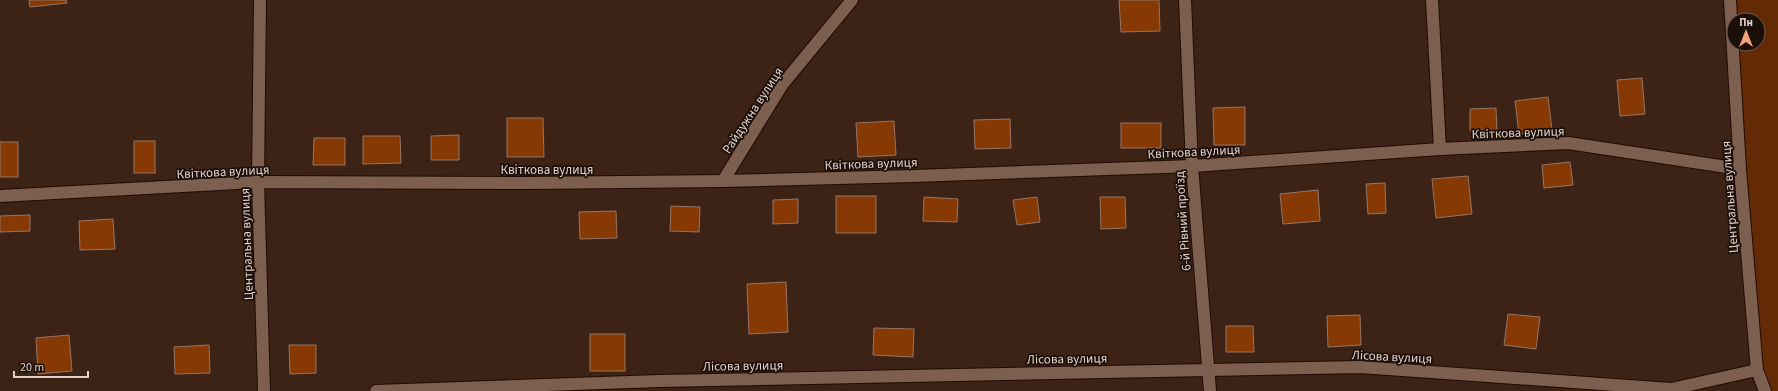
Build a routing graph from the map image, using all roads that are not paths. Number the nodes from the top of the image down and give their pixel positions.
1 (260, 0) edge
2 (852, 0) edge
3 (1185, 0) edge
4 (1432, 0) edge
5 (1730, 0) edge
6 (1440, 149) junction
7 (1192, 166) junction
8 (1740, 169) junction
9 (723, 181) junction
10 (258, 182) junction
11 (0, 196) edge
12 (1208, 370) junction
13 (1757, 370) junction
14 (734, 385) edge
15 (1672, 390) edge
16 (264, 391) edge
17 (376, 391) edge
18 (1210, 391) edge
19 (1765, 391) edge

1 - 10 street, Центральна вулиця
2 - 9 street, Райдужна вулиця
3 - 7 street, 6-й Рівний проїзд
4 - 6 street
5 - 8 street, Центральна вулиця
6 - 7 street, Квіткова вулиця
6 - 8 street, Квіткова вулиця
7 - 9 street, Квіткова вулиця
7 - 12 street, 6-й Рівний проїзд
8 - 13 street, Центральна вулиця
9 - 10 street, Квіткова вулиця
10 - 11 street, Квіткова вулиця
10 - 16 street, Центральна вулиця
12 - 14 street, Лісова вулиця
12 - 15 street, Лісова вулиця
12 - 18 street, 6-й Рівний проїзд
13 - 15 street, Лісова вулиця
13 - 19 street, Центральна вулиця
14 - 17 street, Лісова вулиця

